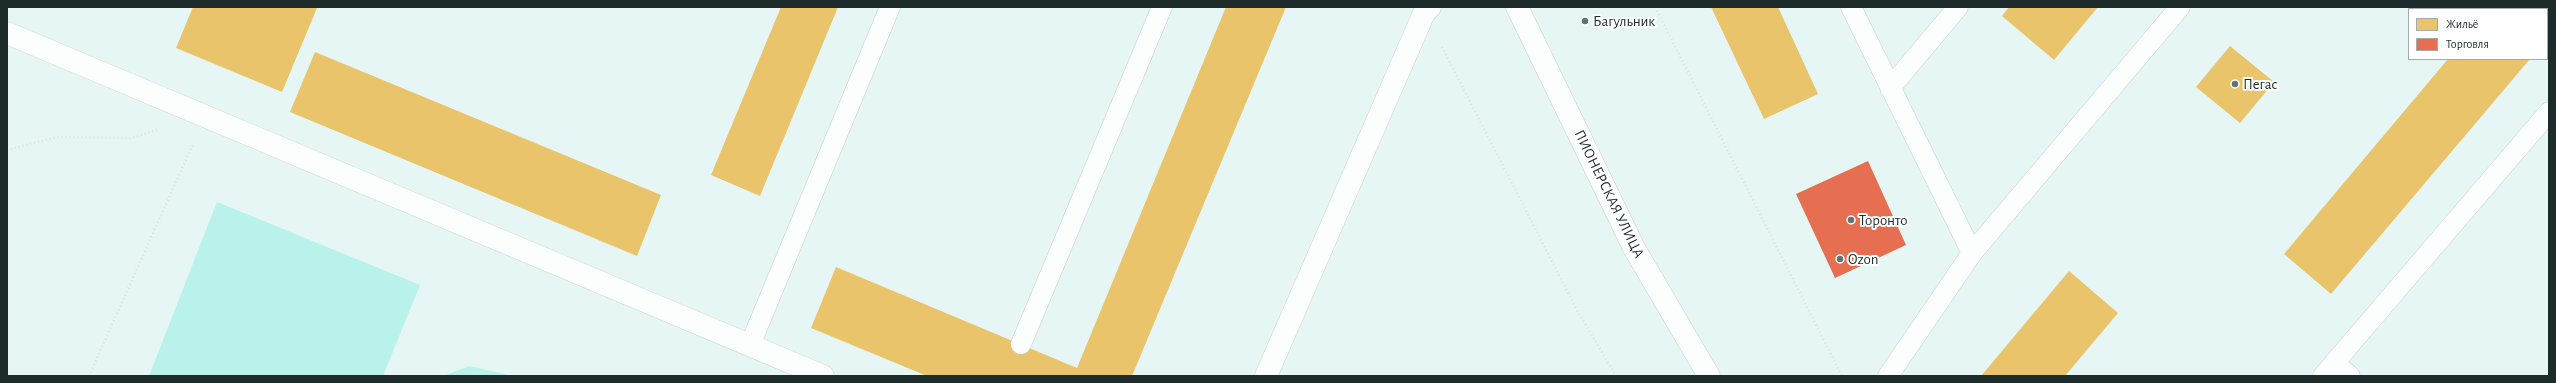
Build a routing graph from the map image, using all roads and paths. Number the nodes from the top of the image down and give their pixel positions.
1 (890, 7) edge
2 (1162, 7) edge
3 (1517, 7) edge
4 (1655, 7) edge
5 (1851, 7) edge
6 (1958, 7) edge
7 (2180, 7) edge
8 (1427, 10) edge
9 (7, 33) edge
10 (1890, 88) junction
11 (2549, 112) edge
12 (205, 116) junction
13 (161, 129) dead end
14 (7, 150) edge
15 (1972, 254) junction
16 (1021, 344) dead end
17 (750, 345) junction
18 (2329, 369) edge
19 (89, 376) edge
20 (823, 376) edge
21 (1266, 376) edge
22 (1616, 376) edge
23 (1709, 376) edge
24 (1842, 376) edge
25 (1888, 376) edge
26 (2350, 376) edge

1 - 17 lane
2 - 16 lane
3 - 23 street, ПИОНЕРСКАЯ УЛИЦА
4 - 24 path
5 - 10 lane
6 - 10 lane
7 - 15 lane
8 - 21 street
8 - 22 path
9 - 12 street
10 - 15 lane
11 - 18 lane
12 - 17 street
12 - 19 path
13 - 14 path
15 - 25 lane
17 - 20 street
18 - 26 lane

